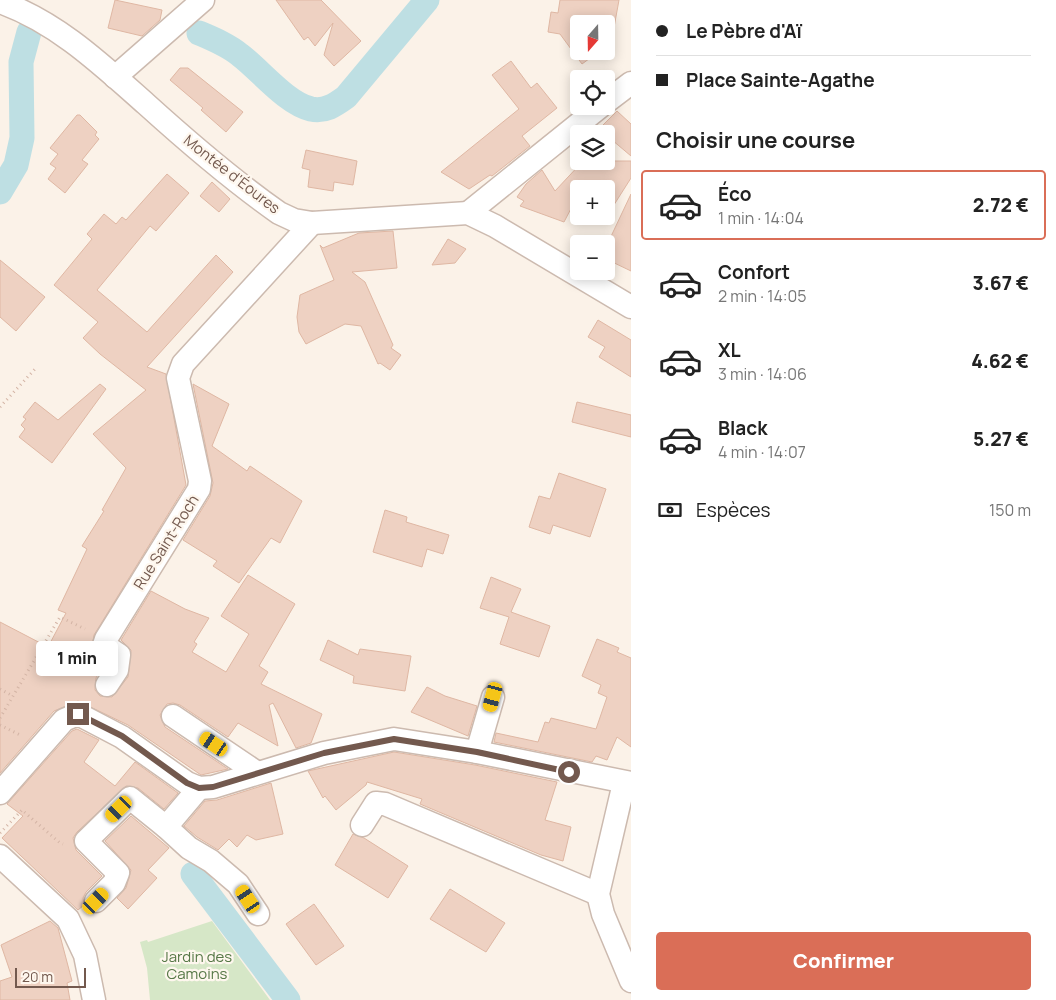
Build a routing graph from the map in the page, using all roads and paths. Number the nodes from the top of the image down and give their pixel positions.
1 (203, 0) edge
2 (0, 2) edge
3 (115, 77) junction
4 (631, 82) edge
5 (615, 95) edge
6 (590, 115) edge
7 (468, 213) junction
8 (312, 222) junction
9 (631, 307) edge
10 (35, 369) dead end
11 (0, 407) edge
12 (106, 639) junction
13 (108, 685) dead end
14 (0, 689) edge
15 (13, 696) junction
16 (493, 697) dead end
17 (173, 716) dead end
18 (0, 718) edge
19 (0, 725) edge
20 (13, 732) dead end
21 (477, 752) junction
22 (256, 772) junction
23 (627, 783) edge
24 (199, 788) junction
25 (0, 793) edge
26 (362, 825) dead end
27 (166, 827) junction
28 (0, 833) edge
29 (86, 842) junction
30 (0, 856) edge
31 (598, 894) junction
32 (258, 914) dead end
33 (72, 926) junction
34 (631, 982) edge
35 (94, 1000) edge

1 - 3 street
2 - 3 street, Montée d'Éoures
3 - 8 street, Montée d'Éoures
4 - 5 street
6 - 7 street
7 - 8 street, Montée d'Éoures
7 - 9 street, Montée d'Éoures
8 - 12 street, Rue Saint-Roch
10 - 11 path
12 - 13 street
12 - 15 path
14 - 15 path
15 - 18 path
16 - 21 street
17 - 22 street
19 - 20 path
21 - 22 street
21 - 23 street
22 - 24 street
23 - 31 street
24 - 25 street
24 - 27 street
26 - 31 street
27 - 29 street
27 - 32 street
28 - 29 path
29 - 33 street
30 - 33 street
31 - 34 street
33 - 35 street

